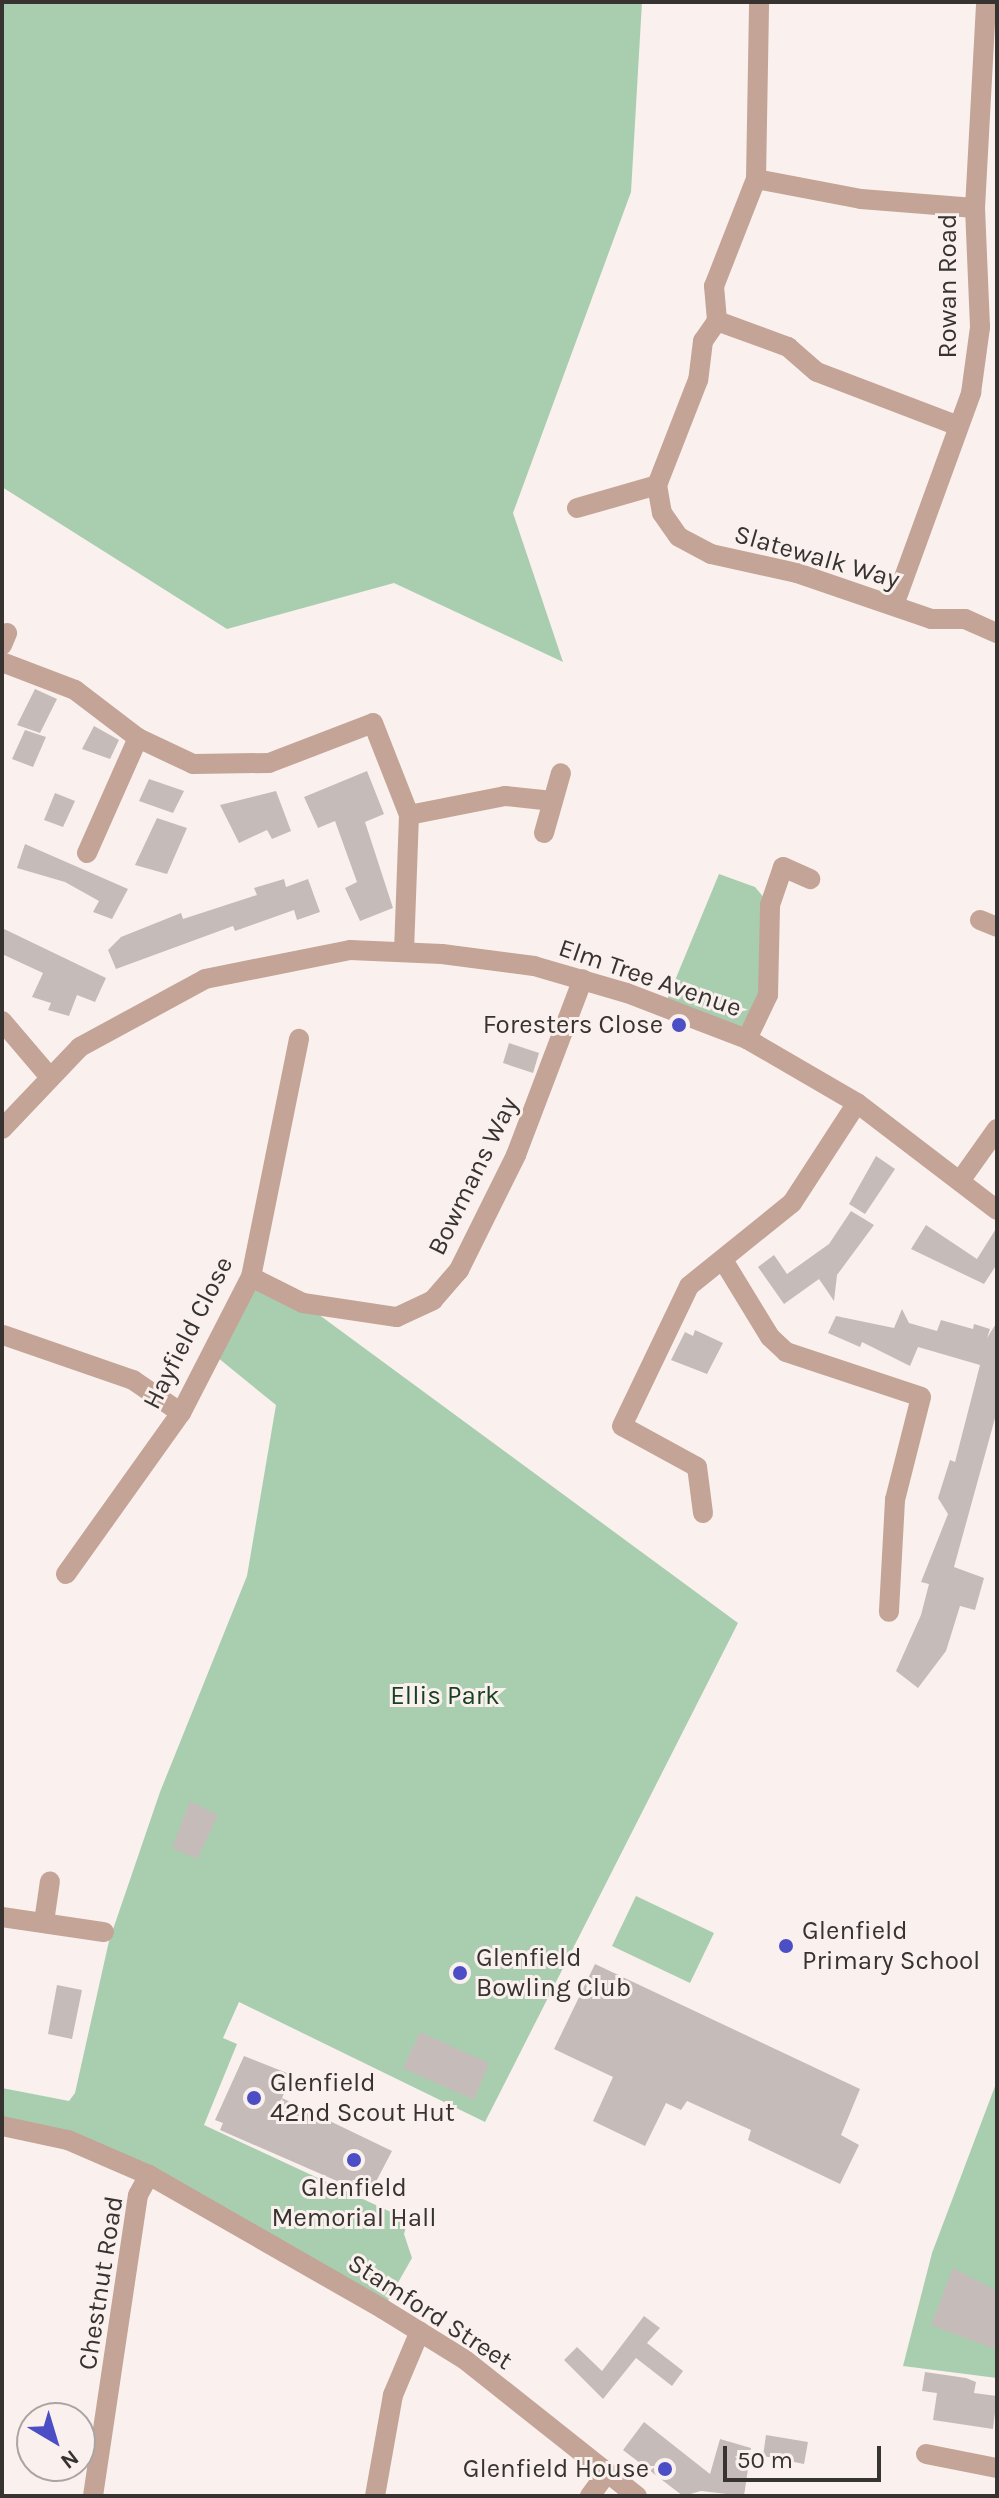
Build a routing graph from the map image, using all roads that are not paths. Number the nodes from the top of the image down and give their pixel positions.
1 (759, 2) edge
2 (986, 2) edge
3 (756, 179) junction
4 (975, 208) junction
5 (717, 321) junction
6 (988, 327) edge
7 (956, 425) junction
8 (657, 485) junction
9 (577, 508) dead end
10 (894, 605) junction
11 (997, 633) edge
12 (2, 662) edge
13 (138, 738) junction
14 (561, 773) dead end
15 (553, 801) junction
16 (409, 815) junction
17 (544, 833) dead end
18 (87, 853) dead end
19 (810, 879) dead end
20 (404, 951) junction
21 (583, 979) junction
22 (2, 1021) edge
23 (299, 1039) dead end
24 (747, 1039) junction
25 (48, 1075) junction
26 (857, 1103) junction
27 (2, 1129) edge
28 (997, 1129) edge
29 (960, 1181) junction
30 (997, 1210) edge
31 (723, 1260) junction
32 (251, 1277) junction
33 (3, 1335) edge
34 (181, 1413) junction
35 (703, 1513) dead end
36 (66, 1574) dead end
37 (889, 1612) dead end
38 (50, 1881) dead end
39 (2, 1917) edge
40 (44, 1922) junction
41 (104, 1932) dead end
42 (2, 2126) edge
43 (149, 2175) junction
44 (420, 2331) junction
45 (926, 2454) dead end
46 (997, 2468) edge
47 (607, 2473) junction
48 (93, 2496) edge
49 (375, 2496) edge
50 (590, 2496) edge
51 (637, 2496) edge

1 - 3 street
2 - 4 street, Rowan Road
3 - 4 street
3 - 5 street
4 - 6 street, Rowan Road
5 - 7 street
5 - 8 street
6 - 7 street, Rowan Road
7 - 10 street, Rowan Road
8 - 9 street
8 - 10 street, Slatewalk Way
10 - 11 street, Slatewalk Way
12 - 13 street
13 - 16 street
13 - 18 street
14 - 15 street
15 - 16 street
15 - 17 street
16 - 20 street
19 - 24 street
20 - 21 street, Elm Tree Avenue
20 - 25 street, Elm Tree Avenue
21 - 24 street, Elm Tree Avenue
21 - 32 street, Bowmans Way
22 - 25 street
23 - 32 street, Hayfield Close
24 - 26 street, Elm Tree Avenue
25 - 27 street, Elm Tree Avenue
26 - 29 street, Elm Tree Avenue
26 - 31 street
28 - 29 street
29 - 30 street, Elm Tree Avenue
31 - 35 street
31 - 37 street
32 - 34 street, Hayfield Close
33 - 34 street
34 - 36 street, Hayfield Close
38 - 40 street
39 - 40 street
40 - 41 street
42 - 43 street, Stamford Street
43 - 44 street, Stamford Street
43 - 48 street, Chestnut Road
44 - 47 street, Stamford Street
44 - 49 street
45 - 46 street
47 - 50 street
47 - 51 street, Stamford Street

